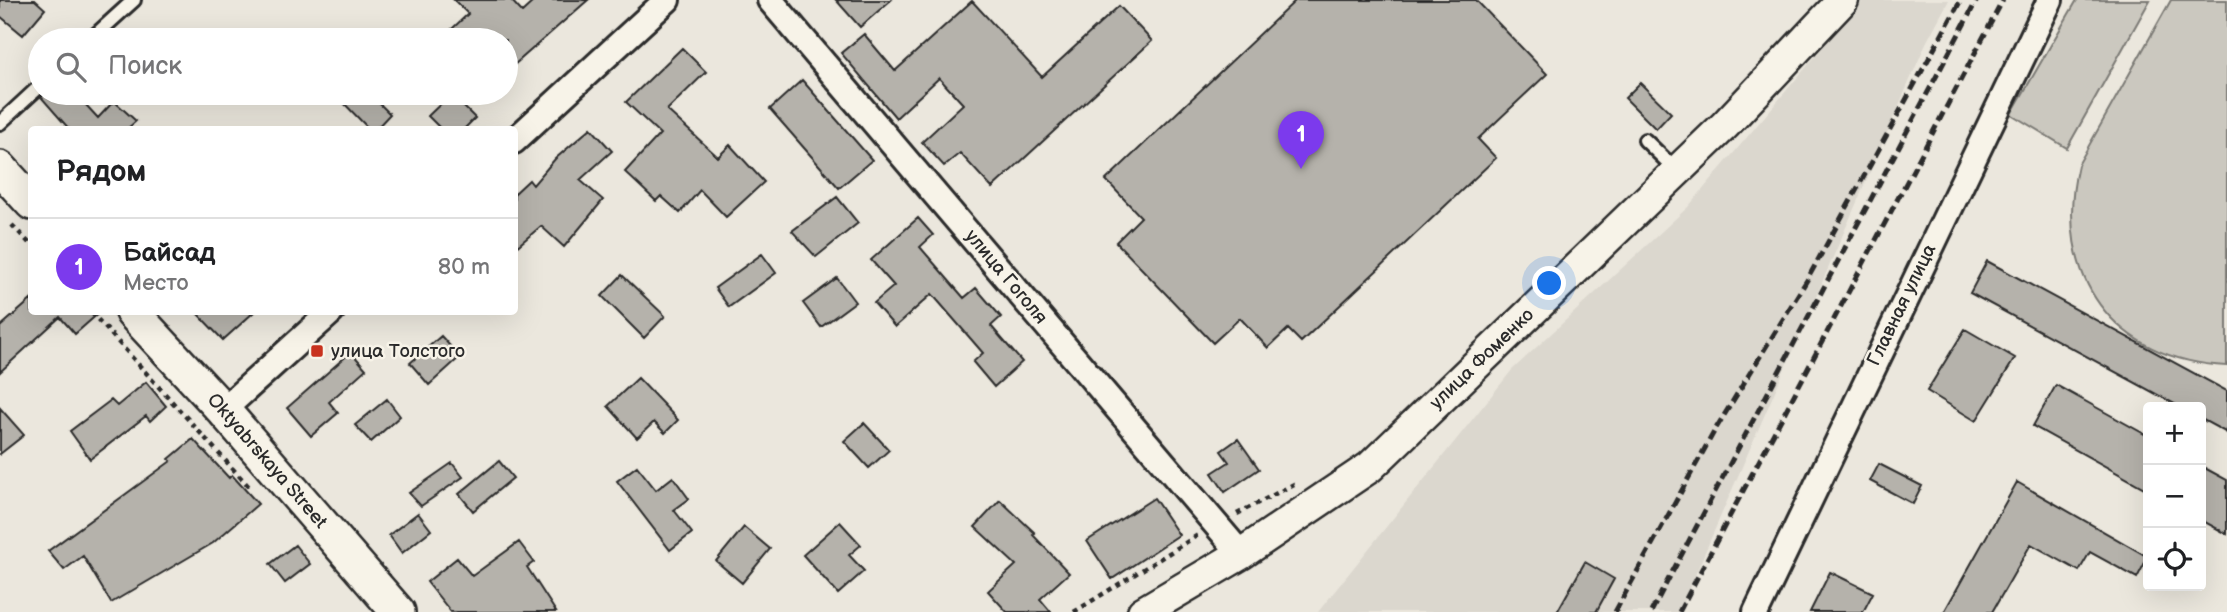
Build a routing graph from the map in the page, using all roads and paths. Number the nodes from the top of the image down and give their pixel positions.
1 (134, 0) edge
2 (770, 0) edge
3 (1843, 0) edge
4 (2050, 0) edge
5 (664, 1) edge
6 (103, 28) edge
7 (28, 97) edge
8 (0, 123) edge
9 (518, 137) edge
10 (1645, 140) dead end
11 (0, 169) edge
12 (1677, 171) junction
13 (20, 211) edge
14 (28, 234) edge
15 (94, 315) edge
16 (135, 315) edge
17 (328, 315) edge
18 (223, 410) junction
19 (1301, 481) dead end
20 (260, 498) dead end
21 (1216, 525) junction
22 (1241, 554) junction
23 (398, 612) edge
24 (1074, 612) edge
25 (1143, 612) edge
26 (1756, 612) edge

1 - 6 lane
2 - 21 street, улица Гоголя
3 - 12 street, улица Фоменко
4 - 26 street, Главная улица
5 - 9 street
7 - 8 lane
10 - 12 lane
11 - 13 main road
12 - 22 street, улица Фоменко
13 - 14 path
15 - 20 path
16 - 18 main road, Oktyabrskaya Street
17 - 18 street
18 - 23 main road, Oktyabrskaya Street
19 - 21 path
21 - 22 street, улица Гоголя
21 - 24 path
22 - 25 street, улица Фоменко

